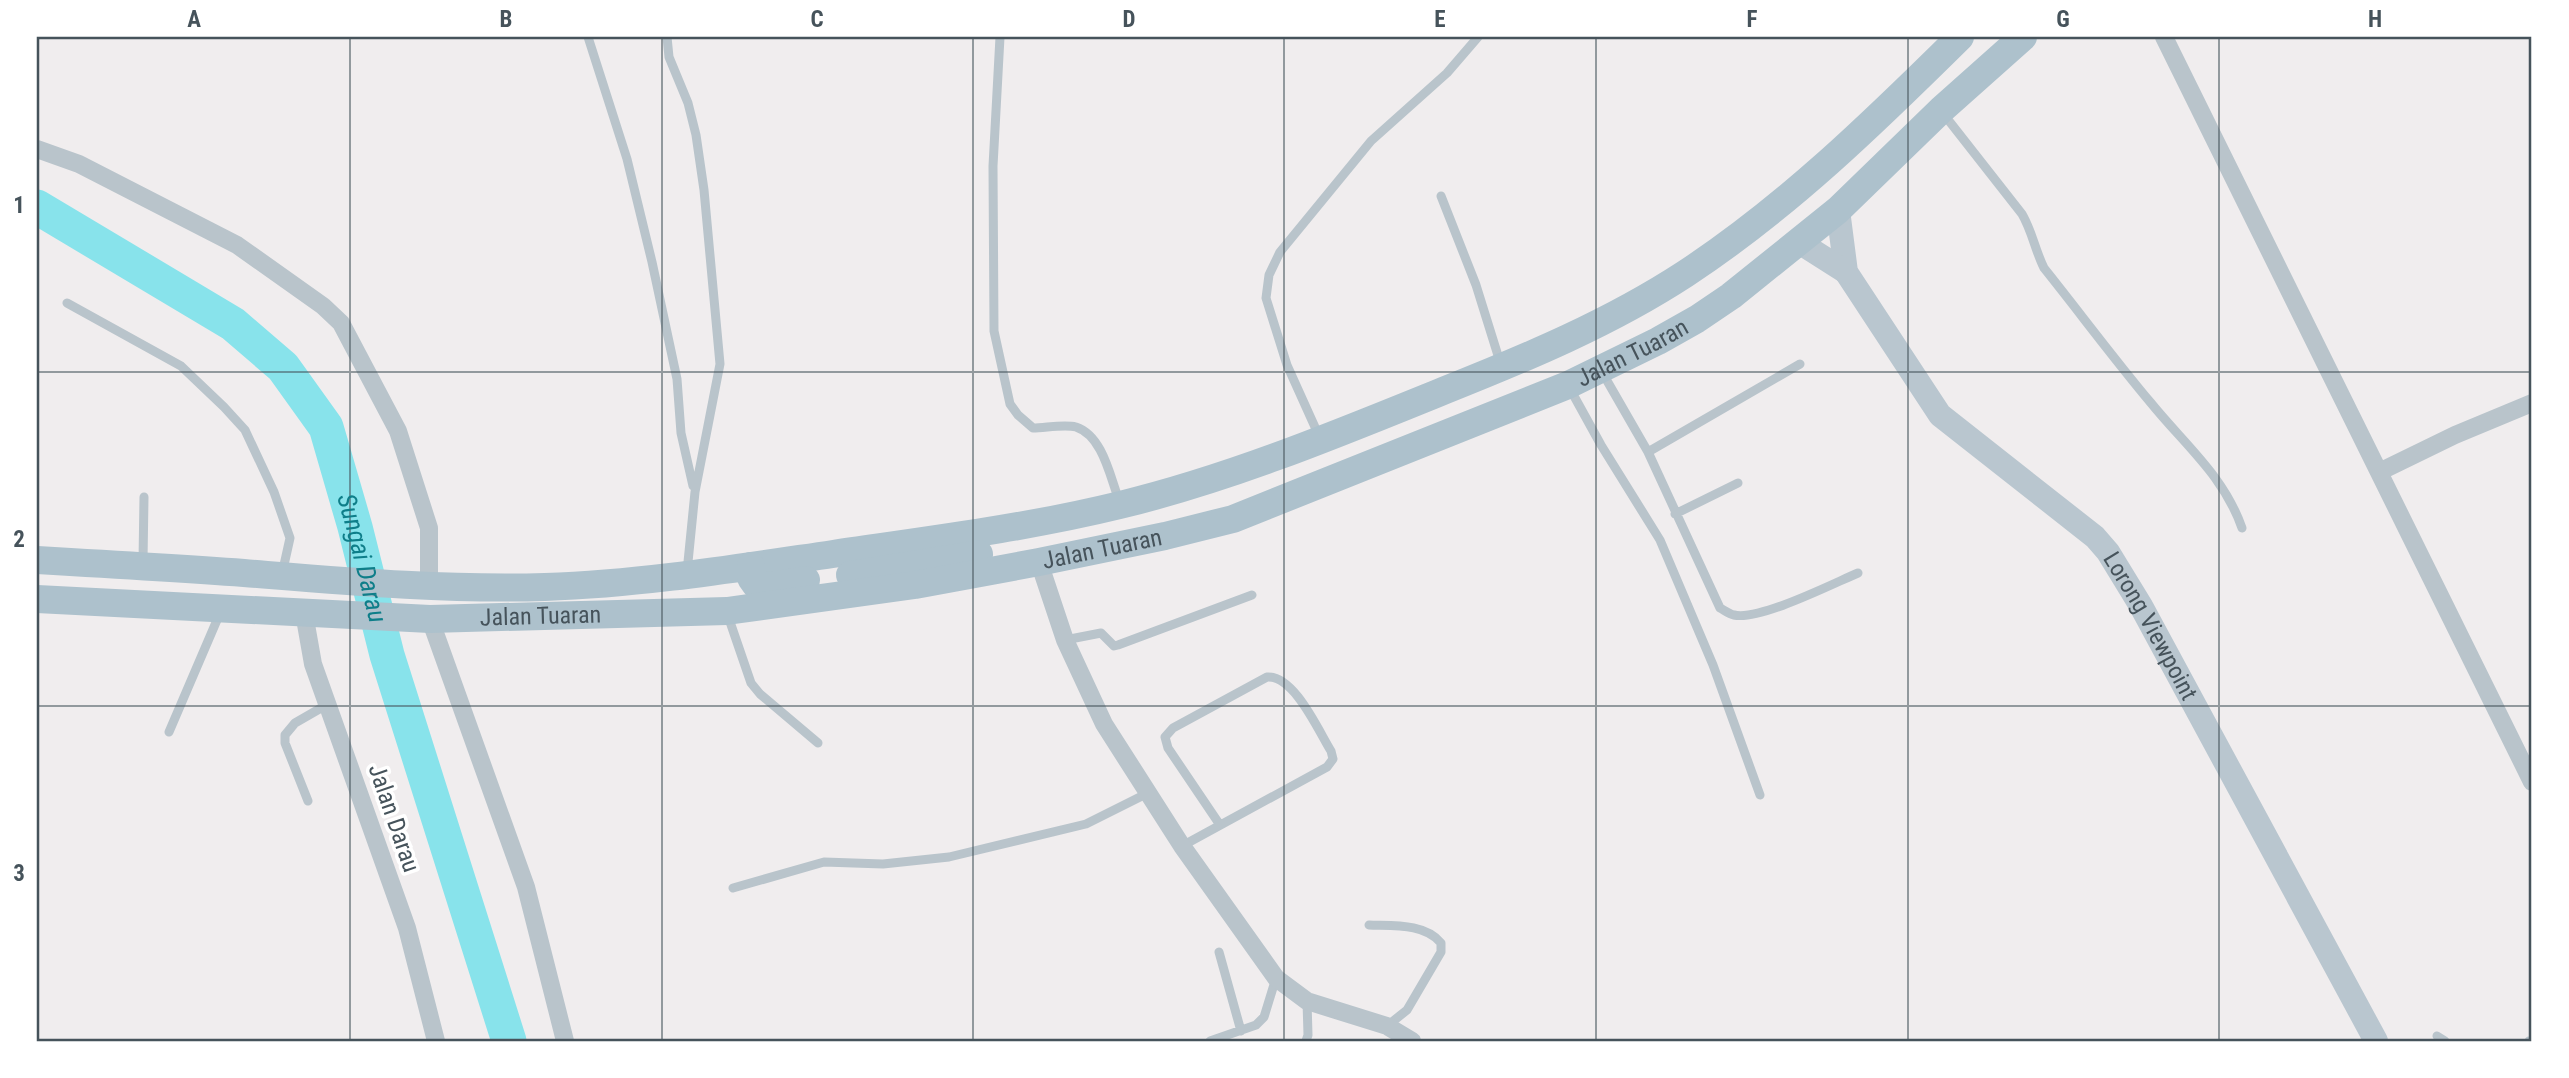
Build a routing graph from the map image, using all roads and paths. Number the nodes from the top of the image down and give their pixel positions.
1 (587, 37) edge
2 (667, 37) edge
3 (1000, 37) edge
4 (1478, 37) edge
5 (1960, 37) edge
6 (2023, 37) edge
7 (2164, 37) edge
8 (1941, 110) junction
9 (37, 149) edge
10 (1441, 196) dead end
11 (1838, 210) junction
12 (1799, 242) junction
13 (1846, 272) junction
14 (67, 303) dead end
15 (1800, 364) dead end
16 (1502, 367) junction
17 (1601, 370) junction
18 (1568, 385) junction
19 (2532, 403) edge
20 (1321, 441) junction
21 (1648, 452) junction
22 (2379, 472) junction
23 (1738, 483) dead end
24 (695, 492) junction
25 (144, 497) dead end
26 (1121, 505) junction
27 (1675, 514) junction
28 (2242, 528) dead end
29 (1134, 543) junction
30 (37, 560) edge
31 (1039, 562) junction
32 (143, 566) junction
33 (751, 566) junction
34 (1858, 573) dead end
35 (687, 574) junction
36 (290, 577) junction
37 (416, 585) junction
38 (1252, 595) dead end
39 (37, 599) edge
40 (222, 608) junction
41 (727, 611) junction
42 (306, 613) junction
43 (416, 618) junction
44 (1065, 640) junction
45 (328, 704) junction
46 (169, 732) dead end
47 (818, 743) dead end
48 (2532, 782) edge
49 (1148, 793) junction
50 (1760, 795) dead end
51 (308, 801) dead end
52 (1220, 825) junction
53 (1182, 846) junction
54 (733, 888) dead end
55 (1369, 925) dead end
56 (1219, 952) dead end
57 (1276, 978) junction
58 (1307, 1001) junction
59 (1387, 1026) junction
60 (1241, 1031) junction
61 (436, 1041) edge
62 (565, 1041) edge
63 (1210, 1041) edge
64 (1306, 1041) edge
65 (1412, 1041) edge
66 (2376, 1041) edge

1 - 24 lane
2 - 24 lane
3 - 26 lane
4 - 20 lane
5 - 16 main road, Jalan Tuaran
6 - 8 main road, Jalan Tuaran
7 - 22 street
8 - 11 main road, Jalan Tuaran
8 - 28 lane
9 - 37 street
10 - 16 lane
11 - 12 main road, Jalan Tuaran
11 - 13 street
12 - 13 street
12 - 17 main road, Jalan Tuaran
13 - 66 street, Lorong Viewpoint
14 - 36 lane
15 - 21 lane
16 - 20 main road, Jalan Tuaran
17 - 18 main road, Jalan Tuaran
17 - 21 lane
18 - 29 main road, Jalan Tuaran
18 - 50 lane
19 - 22 street
20 - 26 main road, Jalan Tuaran
21 - 27 lane
22 - 48 street
23 - 27 lane
24 - 35 lane
25 - 32 lane
26 - 33 main road, Jalan Tuaran
27 - 34 lane
29 - 31 main road, Jalan Tuaran
29 - 33 main road
30 - 32 main road, Jalan Tuaran
31 - 41 main road, Jalan Tuaran
31 - 44 street
32 - 36 main road, Jalan Tuaran
33 - 35 main road, Jalan Tuaran
35 - 37 main road, Jalan Tuaran
36 - 37 main road, Jalan Tuaran
38 - 44 lane
39 - 40 main road, Jalan Tuaran
40 - 42 main road, Jalan Tuaran
40 - 46 lane
41 - 43 main road, Jalan Tuaran
41 - 47 lane
42 - 43 main road, Jalan Tuaran
42 - 45 street, Jalan Darau
43 - 62 street
44 - 49 street
45 - 51 lane
45 - 61 street, Jalan Darau
49 - 53 street
49 - 54 lane
52 - 52 lane
52 - 53 lane
53 - 57 street
55 - 59 lane
56 - 60 lane
57 - 58 street
57 - 60 lane
58 - 59 street
58 - 64 lane
59 - 65 street
60 - 63 lane

